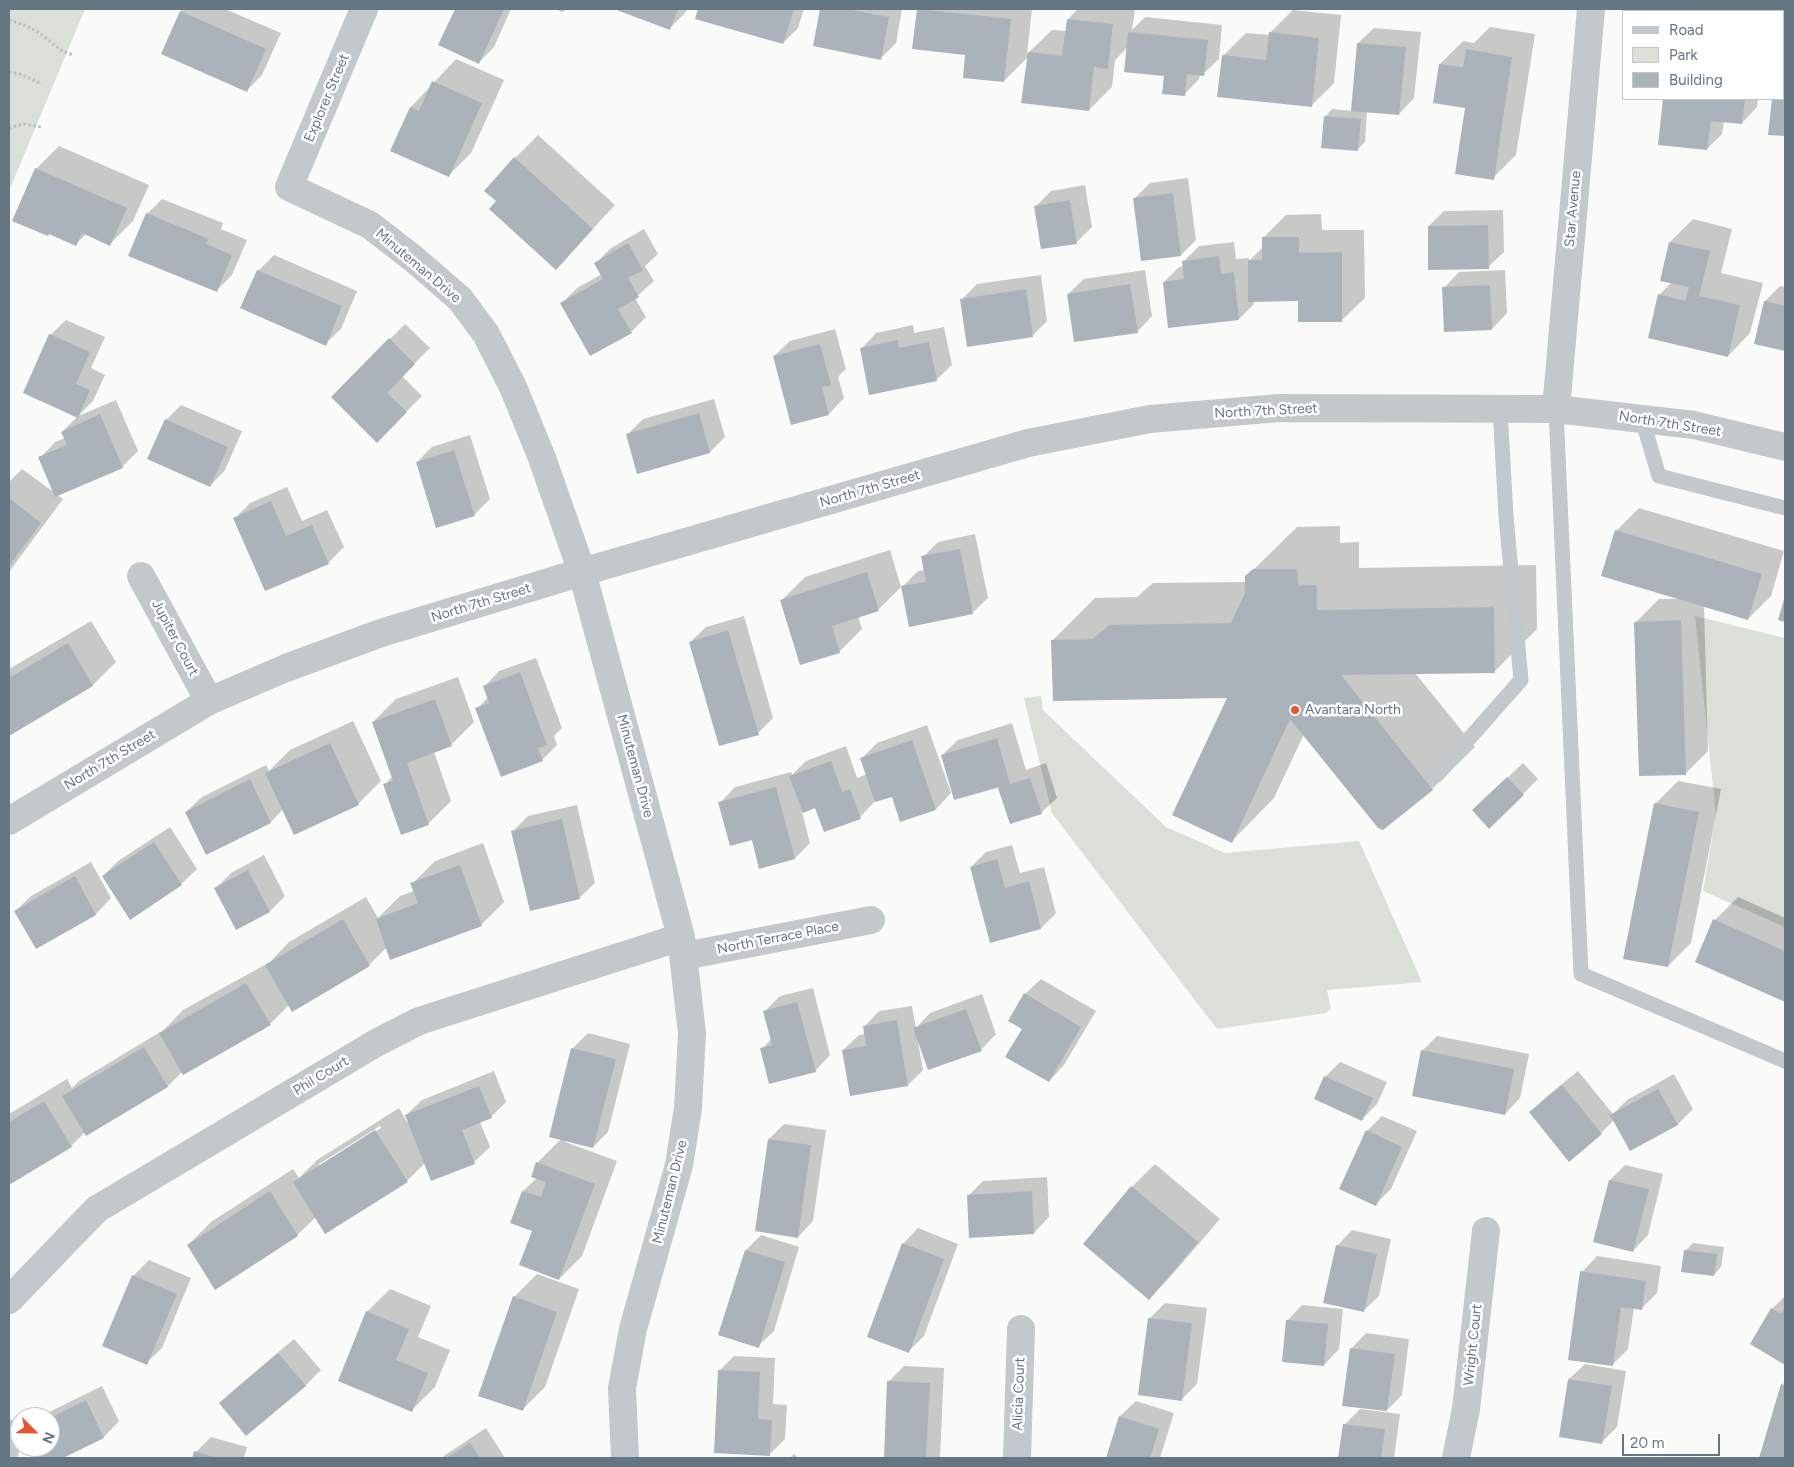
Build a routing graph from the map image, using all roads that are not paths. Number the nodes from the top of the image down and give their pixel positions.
1 (364, 9) edge
2 (1591, 9) edge
3 (289, 187) joint
4 (1500, 409) junction
5 (1556, 409) junction
6 (1642, 419) junction
7 (1785, 447) edge
8 (1785, 508) edge
9 (582, 572) junction
10 (141, 576) dead end
11 (209, 701) junction
12 (1437, 774) dead end
13 (9, 820) edge
14 (871, 920) dead end
15 (683, 947) junction
16 (1785, 1060) edge
17 (1486, 1231) dead end
18 (9, 1300) edge
19 (1021, 1329) dead end
20 (625, 1458) edge
21 (1017, 1458) edge
22 (1456, 1458) edge

1 - 3 street, Explorer Street
2 - 5 street, Star Avenue
3 - 9 street, Minuteman Drive
4 - 5 street, North 7th Street
4 - 9 street, North 7th Street
4 - 12 lane
5 - 6 street, North 7th Street
5 - 16 lane
6 - 7 street, North 7th Street
6 - 8 lane
9 - 11 street, North 7th Street
9 - 15 street, Minuteman Drive
10 - 11 street, Jupiter Court
11 - 13 street, North 7th Street
14 - 15 street, North Terrace Place
15 - 18 street, Phil Court
15 - 20 street, Minuteman Drive
17 - 22 street, Wright Court
19 - 21 street, Alicia Court

